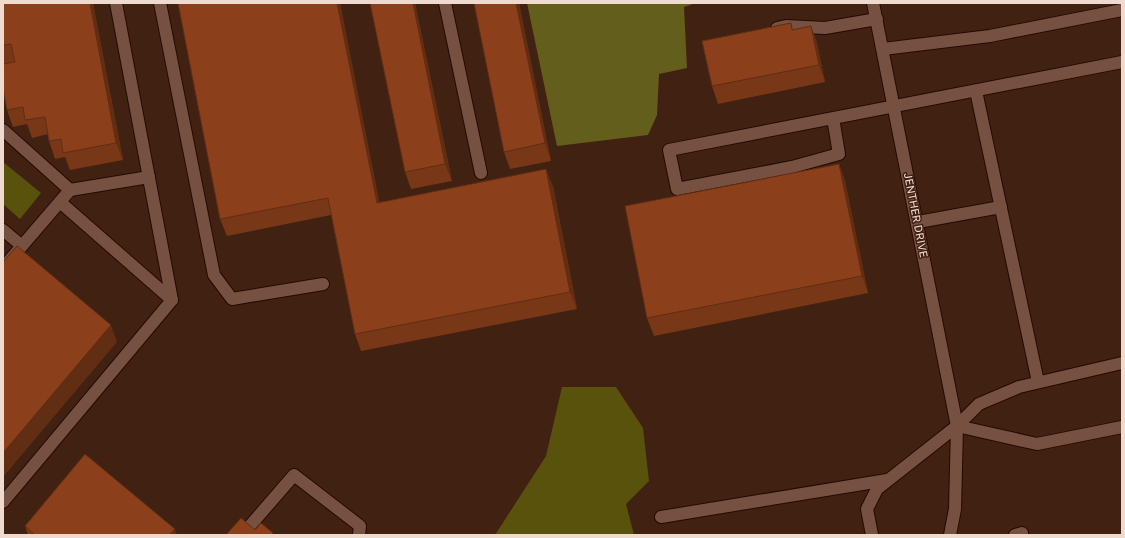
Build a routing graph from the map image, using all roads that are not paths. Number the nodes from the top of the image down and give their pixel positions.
1 (116, 3) edge
2 (160, 3) edge
3 (445, 3) edge
4 (873, 3) edge
5 (1122, 10) edge
6 (876, 19) junction
7 (764, 31) edge
8 (883, 49) junction
9 (1122, 62) edge
10 (976, 90) junction
11 (894, 107) junction
12 (833, 118) junction
13 (3, 130) edge
14 (481, 173) dead end
15 (149, 177) junction
16 (70, 190) junction
17 (60, 202) junction
18 (1001, 207) junction
19 (918, 222) junction
20 (3, 230) edge
21 (22, 246) junction
22 (3, 268) edge
23 (323, 284) dead end
24 (172, 300) junction
25 (1122, 363) edge
26 (1038, 382) junction
27 (957, 426) junction
28 (1122, 427) edge
29 (888, 480) junction
30 (3, 502) edge
31 (661, 517) dead end
32 (242, 535) edge
33 (359, 535) edge
34 (872, 535) edge
35 (950, 535) edge

1 - 15 street
2 - 23 street
3 - 14 street
4 - 6 street, JENTHER DRIVE
5 - 8 street
6 - 7 street
6 - 8 street, JENTHER DRIVE
8 - 11 street, JENTHER DRIVE
9 - 10 street
10 - 11 street
10 - 18 street
11 - 12 street
11 - 19 street, JENTHER DRIVE
12 - 12 street
13 - 16 street
15 - 16 street
15 - 24 street
16 - 17 street
17 - 21 street
17 - 24 street
18 - 19 street
18 - 26 street
19 - 27 street, JENTHER DRIVE
20 - 21 street
21 - 22 street
24 - 30 street
25 - 26 street
26 - 27 street
27 - 28 street
27 - 29 street
27 - 35 street, JENTHER DRIVE
29 - 31 street
29 - 34 street
32 - 33 street

